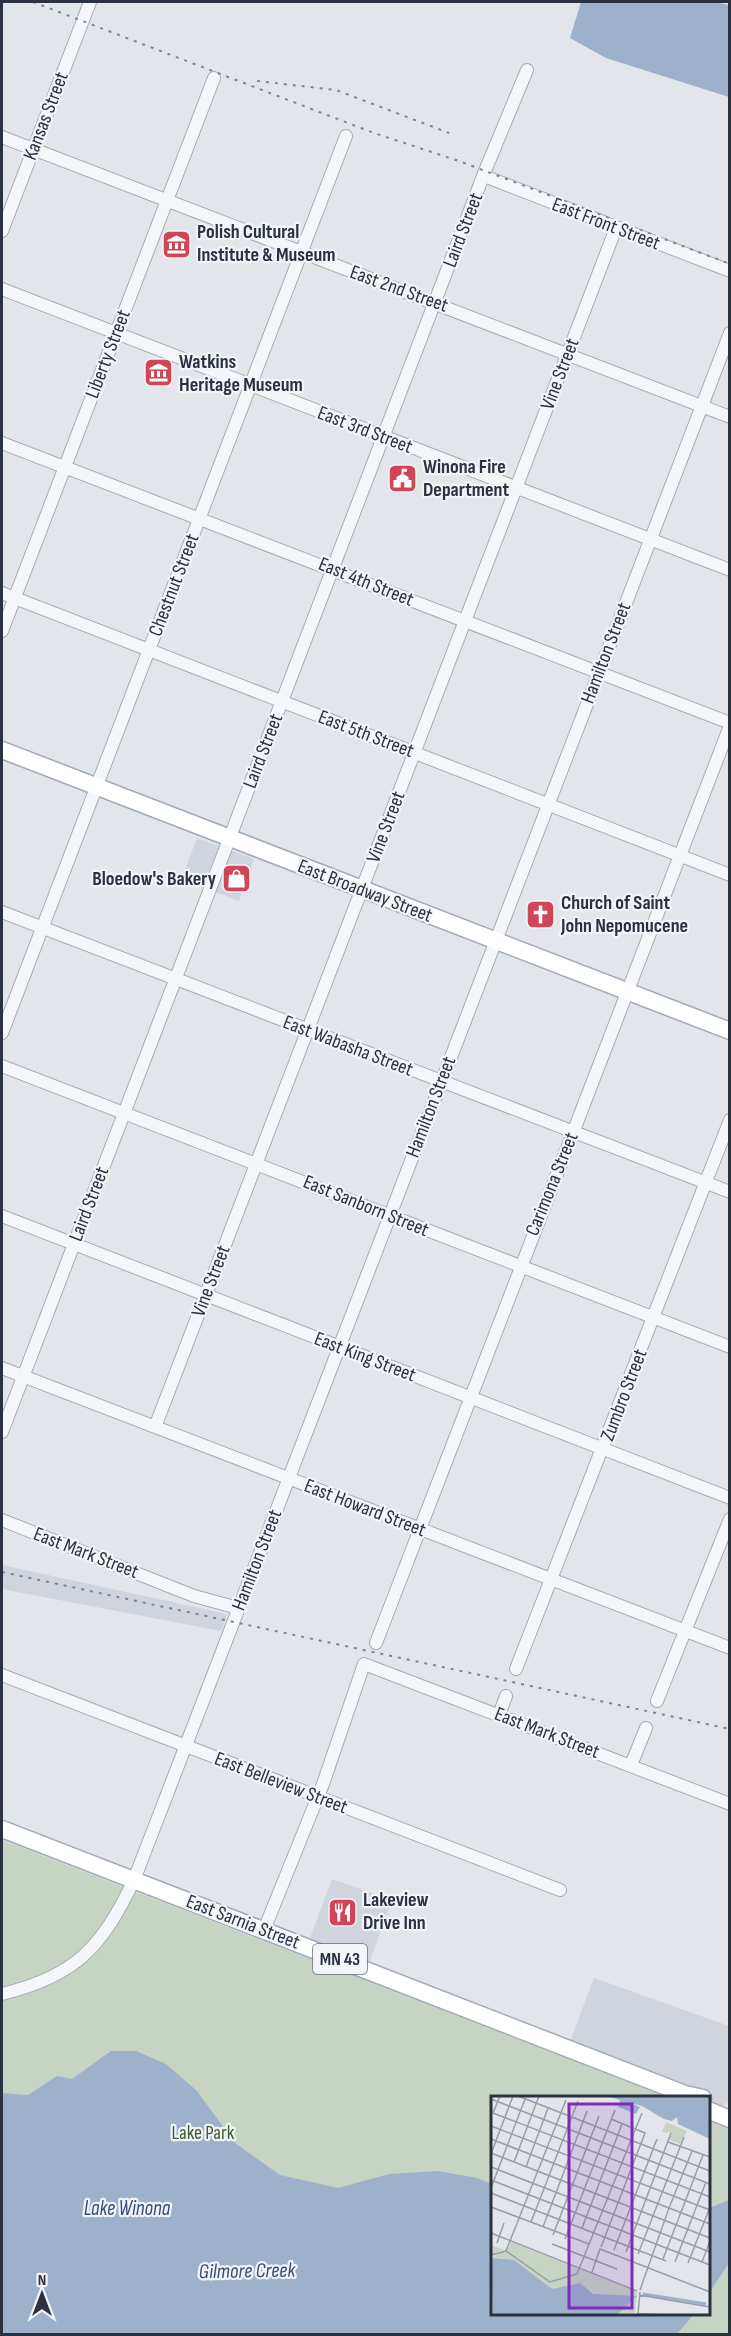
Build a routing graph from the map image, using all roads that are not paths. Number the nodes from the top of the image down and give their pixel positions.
1 (90, 2) edge
2 (527, 70) dead end
3 (214, 78) dead end
4 (346, 136) dead end
5 (2, 137) edge
6 (33, 150) junction
7 (484, 176) junction
8 (167, 201) junction
9 (616, 228) junction
10 (2, 231) edge
11 (302, 253) junction
12 (729, 271) edge
13 (2, 289) edge
14 (435, 302) junction
15 (116, 333) junction
16 (729, 333) edge
17 (567, 353) junction
18 (251, 385) junction
19 (702, 406) junction
20 (729, 417) edge
21 (384, 436) junction
22 (2, 443) edge
23 (65, 467) junction
24 (516, 488) junction
25 (200, 519) junction
26 (650, 540) junction
27 (333, 568) junction
28 (729, 570) edge
29 (2, 593) edge
30 (14, 598) junction
31 (465, 621) junction
32 (2, 631) edge
33 (150, 650) junction
34 (598, 674) junction
35 (282, 702) junction
36 (729, 724) edge
37 (2, 750) edge
38 (414, 753) junction
39 (96, 787) junction
40 (548, 805) junction
41 (229, 838) junction
42 (680, 856) junction
43 (729, 875) edge
44 (362, 890) junction
45 (2, 912) edge
46 (42, 928) junction
47 (495, 941) junction
48 (176, 978) junction
49 (626, 992) junction
50 (308, 1031) junction
51 (729, 1031) edge
52 (2, 1033) edge
53 (2, 1066) edge
54 (441, 1083) junction
55 (124, 1113) junction
56 (729, 1120) edge
57 (573, 1132) junction
58 (257, 1162) junction
59 (705, 1183) junction
60 (729, 1192) edge
61 (2, 1216) edge
62 (389, 1216) junction
63 (74, 1244) junction
64 (520, 1267) junction
65 (206, 1295) junction
66 (654, 1318) junction
67 (339, 1347) junction
68 (729, 1347) edge
69 (2, 1368) edge
70 (23, 1376) junction
71 (470, 1398) junction
72 (155, 1427) junction
73 (2, 1432) edge
74 (603, 1449) junction
75 (289, 1478) junction
76 (729, 1498) edge
77 (729, 1519) edge
78 (2, 1520) edge
79 (419, 1528) junction
80 (552, 1580) junction
81 (238, 1608) junction
82 (686, 1631) junction
83 (376, 1643) dead end
84 (729, 1648) edge
85 (516, 1668) dead end
86 (2, 1675) edge
87 (506, 1696) dead end
88 (657, 1701) dead end
89 (499, 1715) junction
90 (646, 1728) dead end
91 (185, 1747) junction
92 (631, 1766) junction
93 (318, 1797) junction
94 (729, 1804) edge
95 (2, 1829) edge
96 (134, 1880) junction
97 (560, 1890) dead end
98 (264, 1930) junction
99 (2, 1994) edge
100 (686, 2096) edge
101 (710, 2101) edge
102 (729, 2107) edge
103 (710, 2111) edge
104 (729, 2120) edge

1 - 6 street, Kansas Street
2 - 7 street, Laird Street
3 - 8 street, Liberty Street
4 - 11 street, Chestnut Street
5 - 6 street, East 2nd Street
6 - 8 street, East 2nd Street
6 - 10 street, Kansas Street
7 - 9 street, East Front Street
7 - 14 street, Laird Street
8 - 11 street, East 2nd Street
8 - 15 street, Liberty Street
9 - 12 street, East Front Street
9 - 17 street, Vine Street
11 - 14 street, East 2nd Street
11 - 18 street, Chestnut Street
13 - 15 street, East 3rd Street
14 - 17 street, East 2nd Street
14 - 21 street, Laird Street
15 - 18 street, East 3rd Street
15 - 23 street, Liberty Street
16 - 19 street, Hamilton Street
17 - 19 street, East 2nd Street
17 - 24 street, Vine Street
18 - 21 street, East 3rd Street
18 - 25 street, Chestnut Street
19 - 20 street, East 2nd Street
19 - 26 street, Hamilton Street
21 - 24 street, East 3rd Street
21 - 27 street, Laird Street
22 - 23 street, East 4th Street
23 - 25 street, East 4th Street
23 - 30 street, Liberty Street
24 - 26 street, East 3rd Street
24 - 31 street, Vine Street
25 - 27 street, East 4th Street
25 - 33 street, Chestnut Street
26 - 28 street, East 3rd Street
26 - 34 street, Hamilton Street
27 - 31 street, East 4th Street
27 - 35 street, Laird Street
29 - 30 street, East 5th Street
30 - 32 street, Liberty Street
30 - 33 street, East 5th Street
31 - 34 street, East 4th Street
31 - 38 street, Vine Street
33 - 35 street, East 5th Street
33 - 39 street, Chestnut Street
34 - 36 street, East 4th Street
34 - 40 street, Hamilton Street
35 - 38 street, East 5th Street
35 - 41 street, Laird Street
36 - 42 street, Carimona Street
37 - 39 main road, East Broadway Street
38 - 40 street, East 5th Street
38 - 44 street, Vine Street
39 - 41 main road, East Broadway Street
39 - 46 street, Chestnut Street
40 - 42 street, East 5th Street
40 - 47 street, Hamilton Street
41 - 44 main road, East Broadway Street
41 - 48 street, Laird Street
42 - 43 street, East 5th Street
42 - 49 street, Carimona Street
44 - 47 main road, East Broadway Street
44 - 50 street, Vine Street
45 - 46 street, East Wabasha Street
46 - 48 street, East Wabasha Street
46 - 52 street, Chestnut Street
47 - 49 main road, East Broadway Street
47 - 54 street, Hamilton Street
48 - 50 street, East Wabasha Street
48 - 55 street, Laird Street
49 - 51 main road, East Broadway Street
49 - 57 street, Carimona Street
50 - 54 street, East Wabasha Street
50 - 58 street, Vine Street
53 - 55 street, East Sanborn Street
54 - 57 street, East Wabasha Street
54 - 62 street, Hamilton Street
55 - 58 street, East Sanborn Street
55 - 63 street, Laird Street
56 - 59 street, Zumbro Street
57 - 59 street, East Wabasha Street
57 - 64 street, Carimona Street
58 - 62 street, East Sanborn Street
58 - 65 street, Vine Street
59 - 60 street, East Wabasha Street
59 - 66 street, Zumbro Street
61 - 63 street, East King Street
62 - 64 street, East Sanborn Street
62 - 67 street, Hamilton Street
63 - 65 street, East King Street
63 - 70 street, Laird Street
64 - 66 street, East Sanborn Street
64 - 71 street, Carimona Street
65 - 67 street, East King Street
65 - 72 street, Vine Street
66 - 68 street, East Sanborn Street
66 - 74 street, Zumbro Street
67 - 71 street, East King Street
67 - 75 street, Hamilton Street
69 - 70 street, East Howard Street
70 - 72 street, East Howard Street
70 - 73 street, Laird Street
71 - 74 street, East King Street
71 - 79 street, Carimona Street
72 - 75 street, East Howard Street
74 - 76 street, East King Street
74 - 80 street, Zumbro Street
75 - 79 street, East Howard Street
75 - 81 street, Hamilton Street
77 - 82 street
78 - 81 street, East Mark Street
79 - 80 street, East Howard Street
79 - 83 street, Carimona Street
80 - 82 street, East Howard Street
80 - 85 street, Zumbro Street
81 - 91 street, Hamilton Street
82 - 84 street, East Howard Street
82 - 88 street
86 - 91 street, East Belleview Street
87 - 89 street
89 - 92 street, East Mark Street
89 - 93 street, East Mark Street
90 - 92 street
91 - 93 street, East Belleview Street
91 - 96 street, Hamilton Street
92 - 94 street, East Mark Street
93 - 97 street, East Belleview Street
93 - 98 street
95 - 96 main road, East Sarnia Street / MN 43
96 - 98 main road, East Sarnia Street / MN 43
96 - 99 street, Hamilton Street
98 - 100 main road, East Sarnia Street / MN 43
101 - 102 main road
103 - 104 main road

